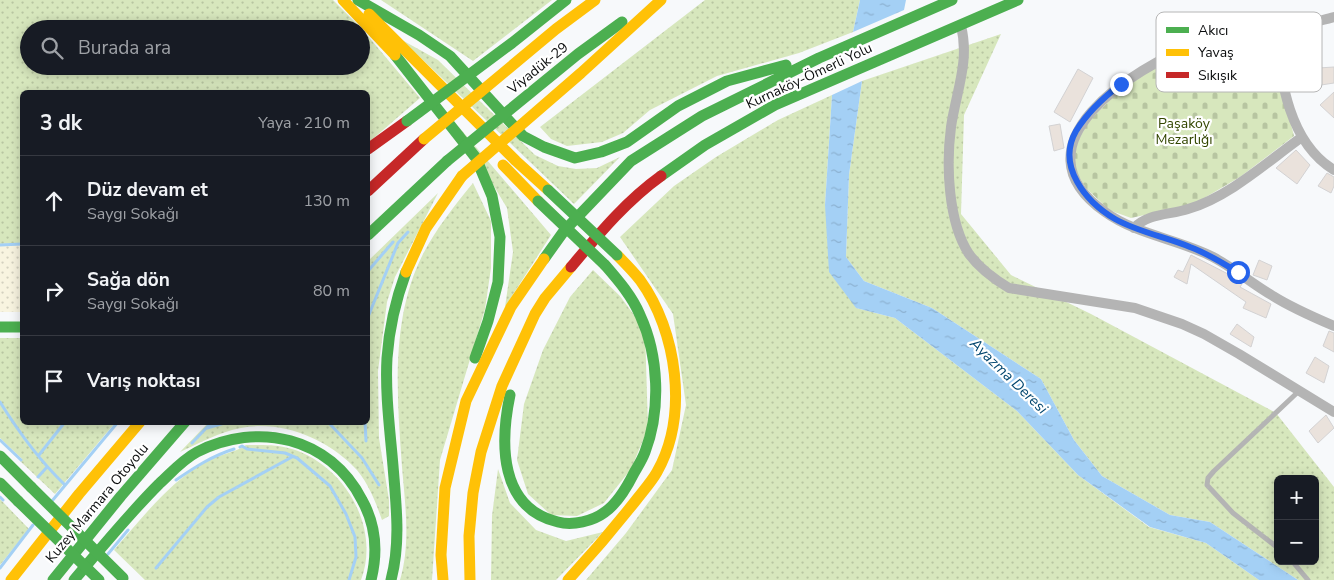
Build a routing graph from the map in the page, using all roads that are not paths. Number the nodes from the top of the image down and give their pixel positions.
1 (343, 0) edge
2 (356, 0) edge
3 (566, 0) edge
4 (594, 0) edge
5 (650, 0) edge
6 (662, 0) edge
7 (952, 0) edge
8 (1018, 0) edge
9 (362, 20) edge
10 (961, 26) junction
11 (370, 29) edge
12 (395, 55) junction
13 (819, 58) junction
14 (1156, 62) edge
15 (1287, 92) edge
16 (1302, 137) junction
17 (370, 148) edge
18 (1334, 170) edge
19 (370, 189) edge
20 (1134, 228) junction
21 (370, 233) edge
22 (535, 314) junction
23 (1334, 326) edge
24 (0, 327) edge
25 (20, 327) edge
26 (1300, 391) junction
27 (466, 401) junction
28 (1334, 412) edge
29 (137, 425) edge
30 (182, 425) edge
31 (0, 456) edge
32 (0, 483) edge
33 (1274, 545) edge
34 (1295, 565) edge
35 (125, 579) edge
36 (12, 580) edge
37 (53, 580) edge
38 (74, 580) edge
39 (99, 580) edge
40 (370, 580) edge
41 (391, 580) edge
42 (443, 580) edge
43 (470, 580) edge
44 (568, 580) edge
45 (1308, 580) edge

1 - 9 main road
2 - 13 main road
2 - 44 main road, bridge
3 - 17 main road, bridge
4 - 19 main road, Viyadük-29, bridge
5 - 21 main road, Viyadük-29, bridge
6 - 41 main road, bridge
7 - 13 main road, Kurnaköy-Ömerli Yolu
8 - 10 main road, Kurnaköy-Ömerli Yolu
10 - 22 main road, Kurnaköy-Ömerli Yolu
10 - 26 street
11 - 12 main road
12 - 22 main road, bridge
12 - 27 main road
13 - 27 main road, Kurnaköy-Ömerli Yolu
14 - 20 street
15 - 16 street
16 - 18 street
16 - 20 street
20 - 23 street
22 - 43 main road, Kurnaköy-Ömerli Yolu
24 - 25 main road
26 - 28 street
26 - 33 lane
27 - 42 main road, Kurnaköy-Ömerli Yolu
29 - 36 main road, Kuzey Marmara Otoyolu
30 - 37 main road, Kuzey Marmara Otoyolu
31 - 35 main road, bridge
32 - 39 main road, bridge
34 - 45 lane
38 - 40 main road

